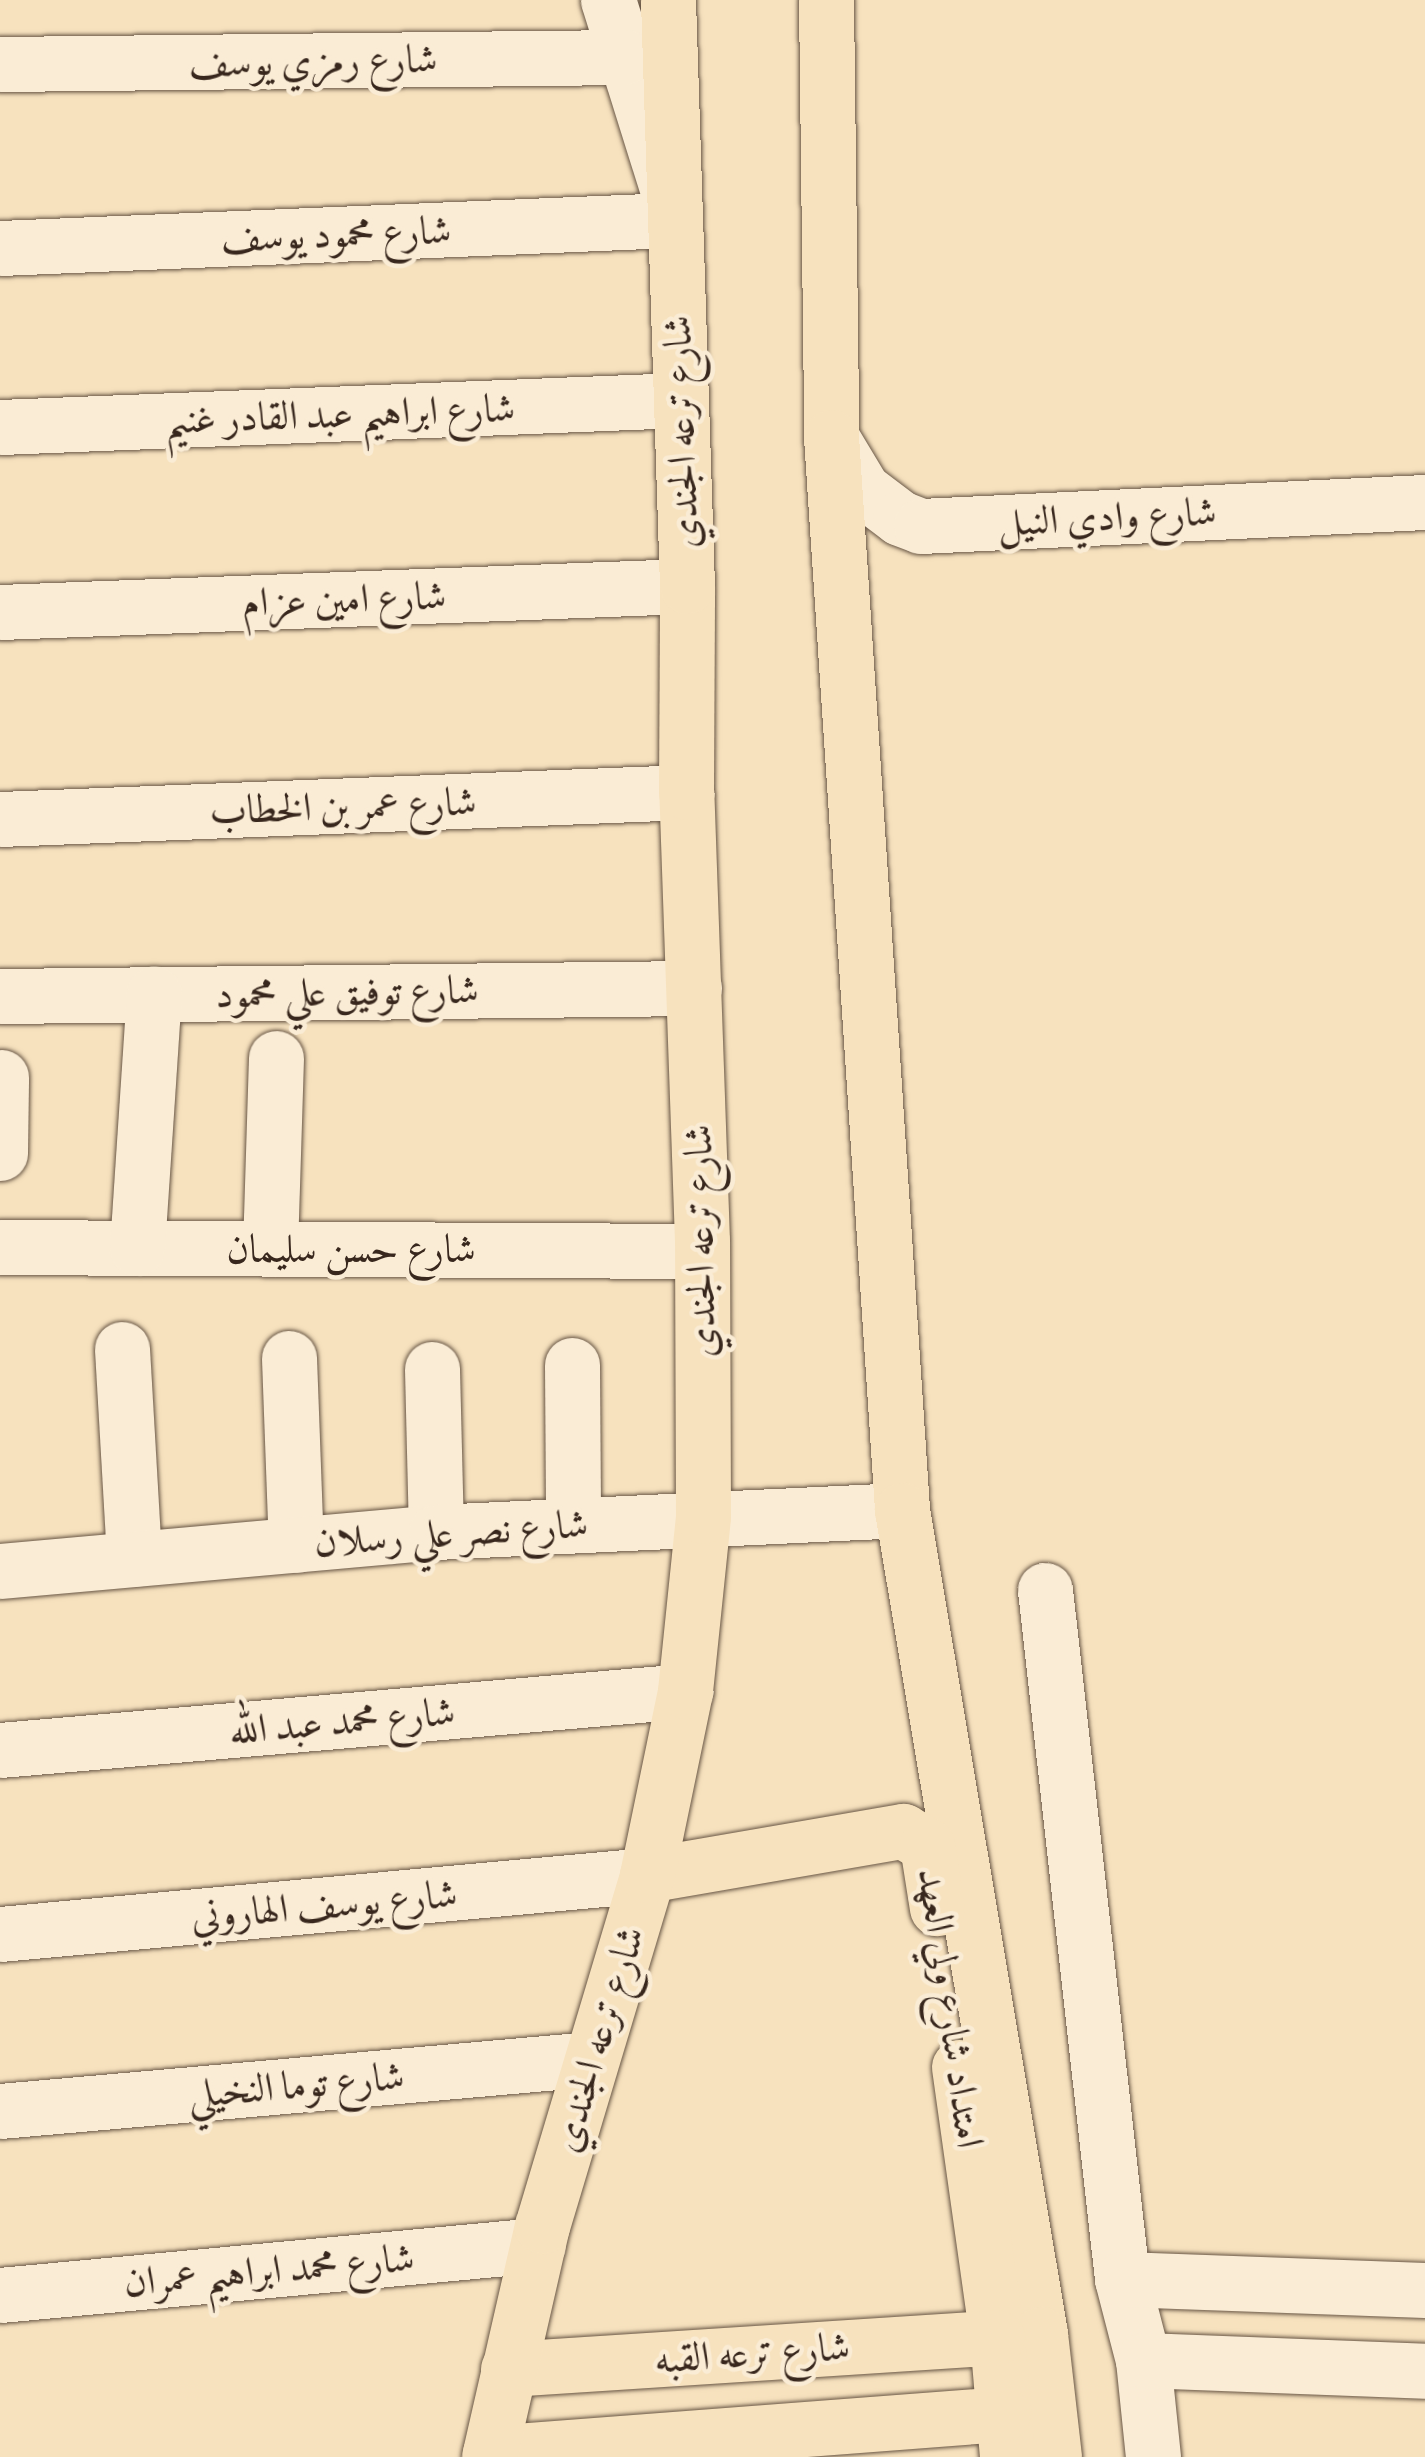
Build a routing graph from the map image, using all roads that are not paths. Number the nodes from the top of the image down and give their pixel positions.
1 (608, 0) edge
2 (668, 0) edge
3 (826, 0) edge
4 (625, 57) junction
5 (0, 64) edge
6 (672, 213) junction
7 (0, 248) edge
8 (680, 400) junction
9 (0, 427) edge
10 (831, 437) junction
11 (1425, 502) edge
12 (687, 586) junction
13 (0, 612) edge
14 (686, 792) junction
15 (0, 819) edge
16 (694, 988) junction
17 (154, 994) junction
18 (0, 996) edge
19 (276, 1058) dead end
20 (1, 1077) edge
21 (0, 1153) edge
22 (0, 1247) edge
23 (137, 1248) junction
24 (270, 1249) junction
25 (702, 1251) junction
26 (122, 1349) dead end
27 (289, 1358) dead end
28 (572, 1365) dead end
29 (432, 1369) dead end
30 (902, 1510) junction
31 (704, 1516) junction
32 (573, 1523) junction
33 (436, 1532) junction
34 (296, 1545) junction
35 (134, 1559) junction
36 (0, 1571) edge
37 (1045, 1590) dead end
38 (684, 1691) junction
39 (0, 1750) edge
40 (939, 1828) junction
41 (648, 1875) junction
42 (0, 1934) edge
43 (592, 2059) junction
44 (0, 2111) edge
45 (538, 2245) junction
46 (1122, 2279) junction
47 (1425, 2290) edge
48 (0, 2295) edge
49 (1019, 2335) junction
50 (1143, 2360) junction
51 (508, 2369) junction
52 (1425, 2371) edge
53 (1005, 2435) edge
54 (490, 2455) edge
55 (1054, 2457) edge
56 (1153, 2457) edge

1 - 4 street
2 - 6 main road, شارع ترعه الجندي
3 - 10 main road
4 - 5 street, شارع رمزي يوسف
4 - 6 street
6 - 7 street, شارع محمود يوسف
6 - 8 main road, شارع ترعه الجندي
8 - 9 street, شارع ابراهيم عبد القادر غنيم
8 - 12 main road, شارع ترعه الجندي
10 - 11 street, شارع وادي النيل
10 - 30 main road
12 - 13 street, شارع امين عزام
12 - 14 main road, شارع ترعه الجندي
14 - 15 street, شارع عمر بن الخطاب
14 - 16 main road, شارع ترعه الجندي
16 - 17 street, شارع توفيق علي محمود
16 - 25 main road, شارع ترعه الجندي
17 - 18 street, شارع توفيق علي محمود
17 - 23 street
19 - 24 street
20 - 21 street
22 - 23 street, شارع حسن سليمان
23 - 24 street, شارع حسن سليمان
24 - 25 street, شارع حسن سليمان
25 - 31 main road, شارع ترعه الجندي
26 - 35 street
27 - 34 street
28 - 32 street
29 - 33 street
30 - 31 street, شارع نصر علي رسلان
30 - 40 main road
31 - 32 street, شارع نصر علي رسلان
31 - 38 main road, شارع ترعه الجندي
32 - 33 street, شارع نصر علي رسلان
33 - 34 street, شارع نصر علي رسلان
34 - 35 street, شارع نصر علي رسلان
35 - 36 street, شارع نصر علي رسلان
37 - 46 street
38 - 39 street, شارع محمد عبد الله
38 - 41 main road, شارع ترعه الجندي
40 - 41 main road, امتداد شارع ولي العهد
40 - 49 main road
41 - 42 street, شارع يوسف الهاروني
41 - 43 main road, شارع ترعه الجندي
43 - 44 street, شارع توما النخيلي
43 - 45 main road, شارع ترعه الجندي
45 - 48 street, شارع محمد ابراهيم عمران
45 - 51 main road, شارع ترعه الجندي
46 - 47 street
46 - 50 street
49 - 51 main road, شارع ترعه القبه
49 - 53 main road
49 - 55 main road
50 - 52 street
50 - 56 street
51 - 54 main road, شارع ترعه الجندي
53 - 54 main road, شارع ترعه القبه

